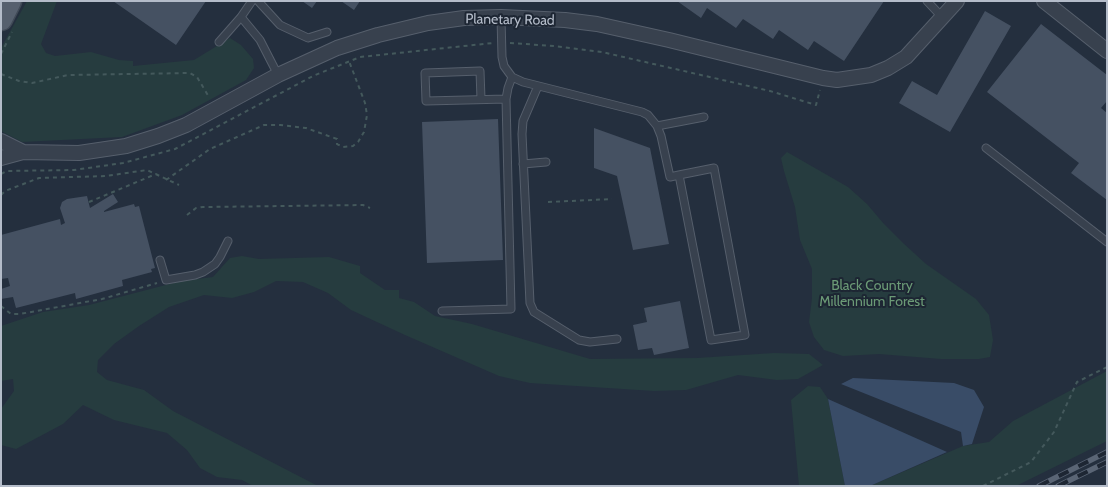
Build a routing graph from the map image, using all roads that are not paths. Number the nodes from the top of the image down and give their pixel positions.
1 (10, 1) edge
2 (252, 1) edge
3 (258, 1) edge
4 (926, 1) edge
5 (956, 1) edge
6 (1044, 1) edge
7 (241, 16) junction
8 (502, 17) junction
9 (942, 17) junction
10 (1, 19) edge
11 (327, 32) dead end
12 (219, 42) dead end
13 (1107, 51) edge
14 (278, 75) junction
15 (512, 77) junction
16 (538, 86) junction
17 (481, 99) junction
18 (506, 99) junction
19 (704, 117) dead end
20 (657, 126) junction
21 (1, 141) edge
22 (986, 148) dead end
23 (23, 152) junction
24 (1, 158) edge
25 (546, 162) dead end
26 (523, 164) junction
27 (680, 175) junction
28 (228, 241) dead end
29 (1107, 242) edge
30 (160, 260) dead end
31 (442, 311) dead end
32 (617, 338) dead end

1 - 10 main road
2 - 7 lane
3 - 11 lane
4 - 9 lane
5 - 9 street, Planetary Road
6 - 13 street
7 - 12 lane
7 - 14 lane
8 - 9 street, Planetary Road
8 - 14 street, Planetary Road
8 - 15 lane
14 - 23 street, Planetary Road
15 - 16 lane
15 - 18 lane
16 - 20 lane
16 - 26 lane
17 - 17 lane
17 - 18 lane
18 - 31 lane
19 - 20 lane
20 - 27 lane
21 - 23 street, Planetary Road
22 - 29 lane
23 - 24 street, Planetary Road
25 - 26 lane
26 - 32 lane
27 - 27 lane
28 - 30 lane

